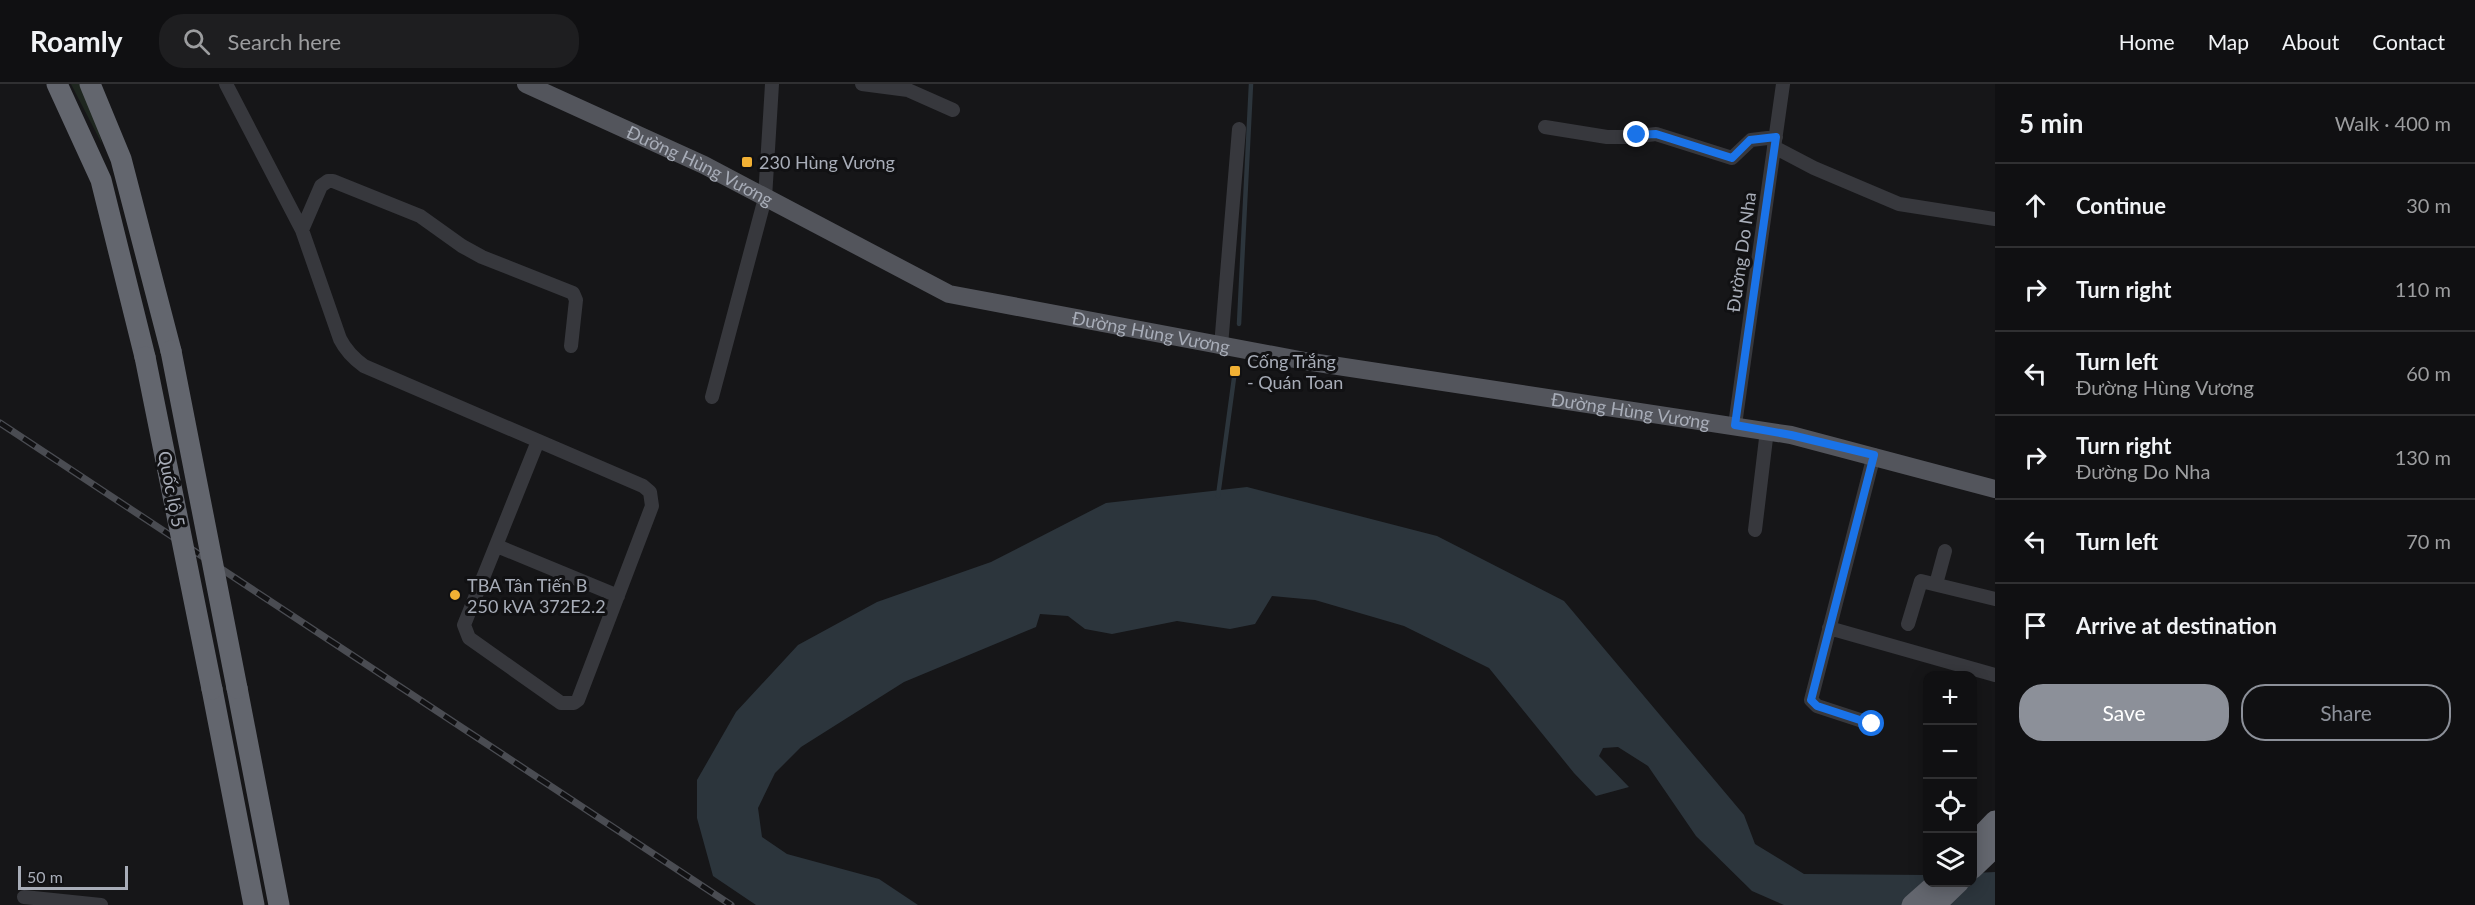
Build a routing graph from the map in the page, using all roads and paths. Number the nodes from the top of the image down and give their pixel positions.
1 (57, 84) edge
2 (90, 84) edge
3 (226, 84) edge
4 (526, 84) edge
5 (772, 84) edge
6 (862, 84) edge
7 (1783, 84) edge
8 (952, 110) dead end
9 (1545, 127) dead end
10 (1239, 129) dead end
11 (1775, 142) junction
12 (765, 198) junction
13 (1995, 219) edge
14 (302, 230) junction
15 (571, 346) dead end
16 (1221, 346) junction
17 (712, 397) dead end
18 (1735, 425) junction
19 (1767, 430) junction
20 (538, 441) junction
21 (1874, 455) junction
22 (1995, 489) edge
23 (1755, 530) dead end
24 (496, 546) junction
25 (1945, 551) dead end
26 (1936, 584) junction
27 (618, 596) junction
28 (1995, 599) edge
29 (1908, 624) dead end
30 (1829, 628) junction
31 (1995, 675) edge
32 (1872, 724) dead end
33 (1995, 820) edge
34 (1977, 840) edge
35 (1995, 846) edge
36 (1977, 864) edge
37 (1932, 887) edge
38 (1954, 887) edge
39 (24, 897) dead end
40 (101, 905) edge
41 (254, 905) edge
42 (279, 905) edge
43 (1912, 905) edge
44 (1935, 905) edge

1 - 41 highway, Quốc lộ 5, bridge
2 - 42 highway, Quốc lộ 5, bridge
3 - 14 street
4 - 12 main road, Đường Hùng Vương
5 - 12 street
6 - 8 street
7 - 11 street, Đường Do Nha
9 - 11 street
10 - 16 street
11 - 13 street
11 - 18 street, Đường Do Nha
12 - 16 main road, Đường Hùng Vương
12 - 17 street
14 - 15 street
14 - 20 street
16 - 18 main road, Đường Hùng Vương
18 - 19 main road, Đường Hùng Vương
19 - 21 main road, Đường Hùng Vương
19 - 23 street
20 - 24 street
20 - 27 street
21 - 22 main road, Đường Hùng Vương
21 - 30 street
24 - 27 street
24 - 27 street
25 - 26 street
26 - 28 street
26 - 29 street
30 - 31 street
30 - 32 street
33 - 34 highway
35 - 36 highway
37 - 43 highway
38 - 44 highway
39 - 40 street

